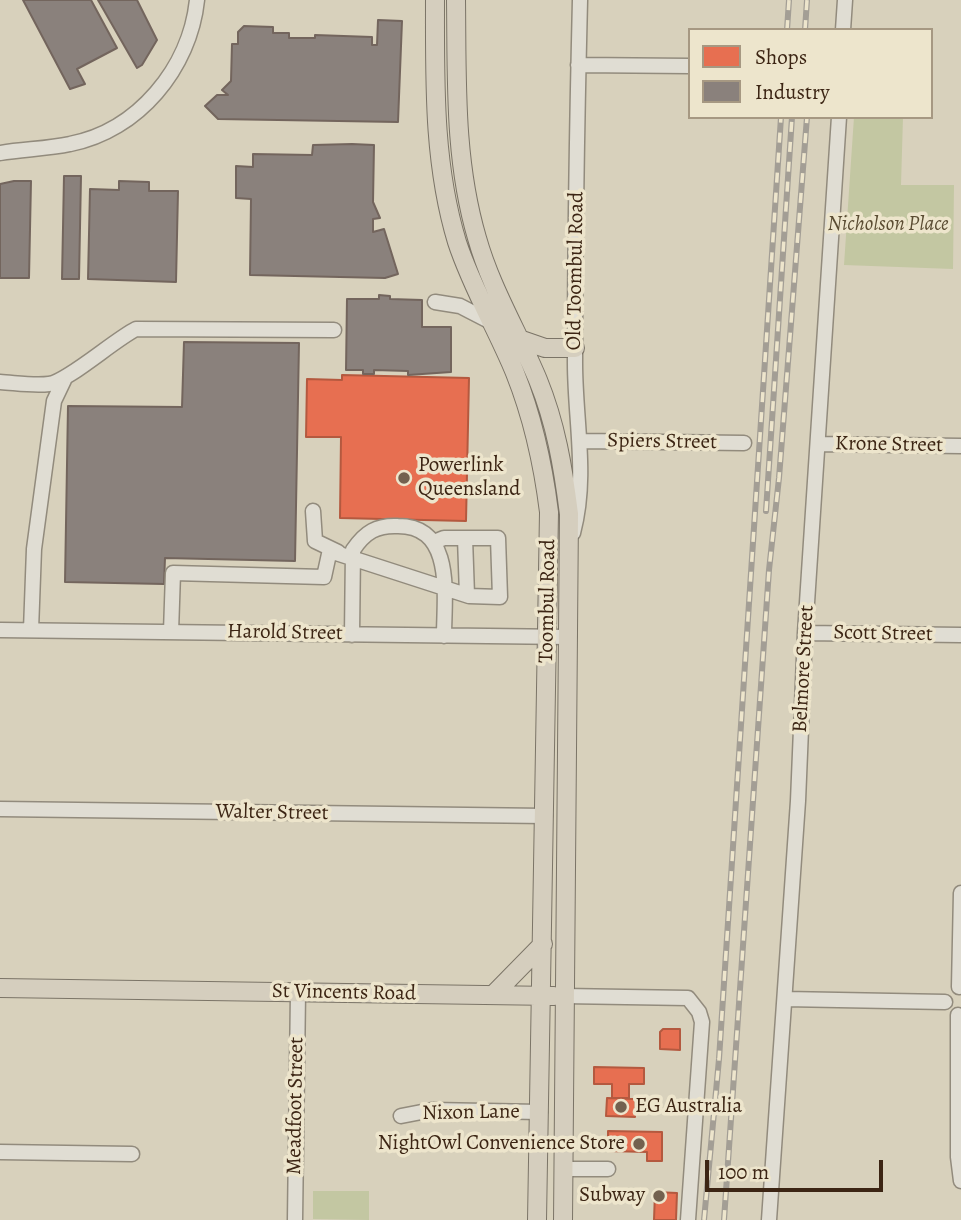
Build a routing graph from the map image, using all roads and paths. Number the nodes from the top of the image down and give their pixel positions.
1 (197, 0) edge
2 (435, 0) edge
3 (456, 0) edge
4 (580, 0) edge
5 (845, 0) edge
6 (843, 28) edge
7 (579, 65) junction
8 (688, 66) edge
9 (838, 119) edge
10 (0, 153) edge
11 (474, 286) junction
12 (435, 302) dead end
13 (460, 306) junction
14 (491, 322) junction
15 (334, 330) dead end
16 (519, 339) junction
17 (575, 348) junction
18 (0, 375) edge
19 (64, 380) junction
20 (0, 382) edge
21 (581, 441) junction
22 (744, 443) dead end
23 (818, 444) junction
24 (961, 446) edge
25 (313, 510) dead end
26 (466, 538) junction
27 (570, 540) junction
28 (433, 542) junction
29 (345, 555) junction
30 (444, 588) junction
31 (467, 595) junction
32 (0, 630) edge
33 (31, 630) junction
34 (172, 632) junction
35 (805, 633) junction
36 (352, 635) junction
37 (961, 635) edge
38 (443, 636) junction
39 (548, 637) junction
40 (569, 637) junction
41 (0, 809) edge
42 (545, 816) junction
43 (961, 893) edge
44 (543, 944) junction
45 (960, 987) edge
46 (0, 988) edge
47 (298, 992) junction
48 (494, 995) junction
49 (542, 995) junction
50 (564, 996) junction
51 (785, 999) junction
52 (945, 1002) junction
53 (960, 1015) edge
54 (540, 1112) junction
55 (401, 1116) dead end
56 (0, 1152) edge
57 (132, 1154) dead end
58 (565, 1169) junction
59 (600, 1179) dead end
60 (961, 1181) edge
61 (295, 1220) edge
62 (537, 1220) edge
63 (564, 1220) edge
64 (688, 1220) edge
65 (769, 1220) edge

1 - 10 street
2 - 11 main road, Toombul Road
3 - 16 main road, Toombul Road
4 - 7 street, Old Toombul Road
5 - 6 street
7 - 8 street
7 - 17 street, Old Toombul Road
9 - 23 street, Belmore Street
11 - 13 street
11 - 14 main road, Toombul Road
12 - 13 street
13 - 14 street
14 - 39 main road, Toombul Road
15 - 19 street
16 - 17 main road
16 - 27 main road, Toombul Road
17 - 21 street, Old Toombul Road
18 - 19 street
19 - 20 street
19 - 33 street
21 - 22 street, Spiers Street
21 - 27 street, Old Toombul Road
23 - 24 street, Krone Street
23 - 35 street, Belmore Street
25 - 29 street
26 - 28 street
26 - 31 street
26 - 31 street
27 - 40 main road, Toombul Road
28 - 29 street
28 - 30 street
29 - 30 street
29 - 34 street
29 - 36 street
30 - 31 street
30 - 38 street
32 - 33 street, Harold Street
33 - 34 street, Harold Street
34 - 36 street, Harold Street
35 - 37 street, Scott Street
35 - 51 street, Belmore Street
36 - 38 street, Harold Street
38 - 39 street, Harold Street
39 - 40 street, Harold Street
39 - 42 main road, Toombul Road
40 - 50 main road, Toombul Road
41 - 42 street, Walter Street
42 - 44 main road, Toombul Road
43 - 45 street
44 - 48 main road
44 - 49 main road, Toombul Road
45 - 52 street
46 - 47 main road, St Vincents Road
47 - 48 main road, St Vincents Road
47 - 61 street, Meadfoot Street
48 - 49 main road, St Vincents Road
49 - 50 main road, St Vincents Road
49 - 54 main road, Toombul Road
50 - 58 main road, Toombul Road
50 - 64 street, St Vincents Road
51 - 52 street
51 - 65 street, Belmore Street
52 - 53 street
53 - 60 street
54 - 55 street, Nixon Lane
54 - 62 main road, Toombul Road
56 - 57 street
58 - 59 street
58 - 63 main road, Toombul Road

